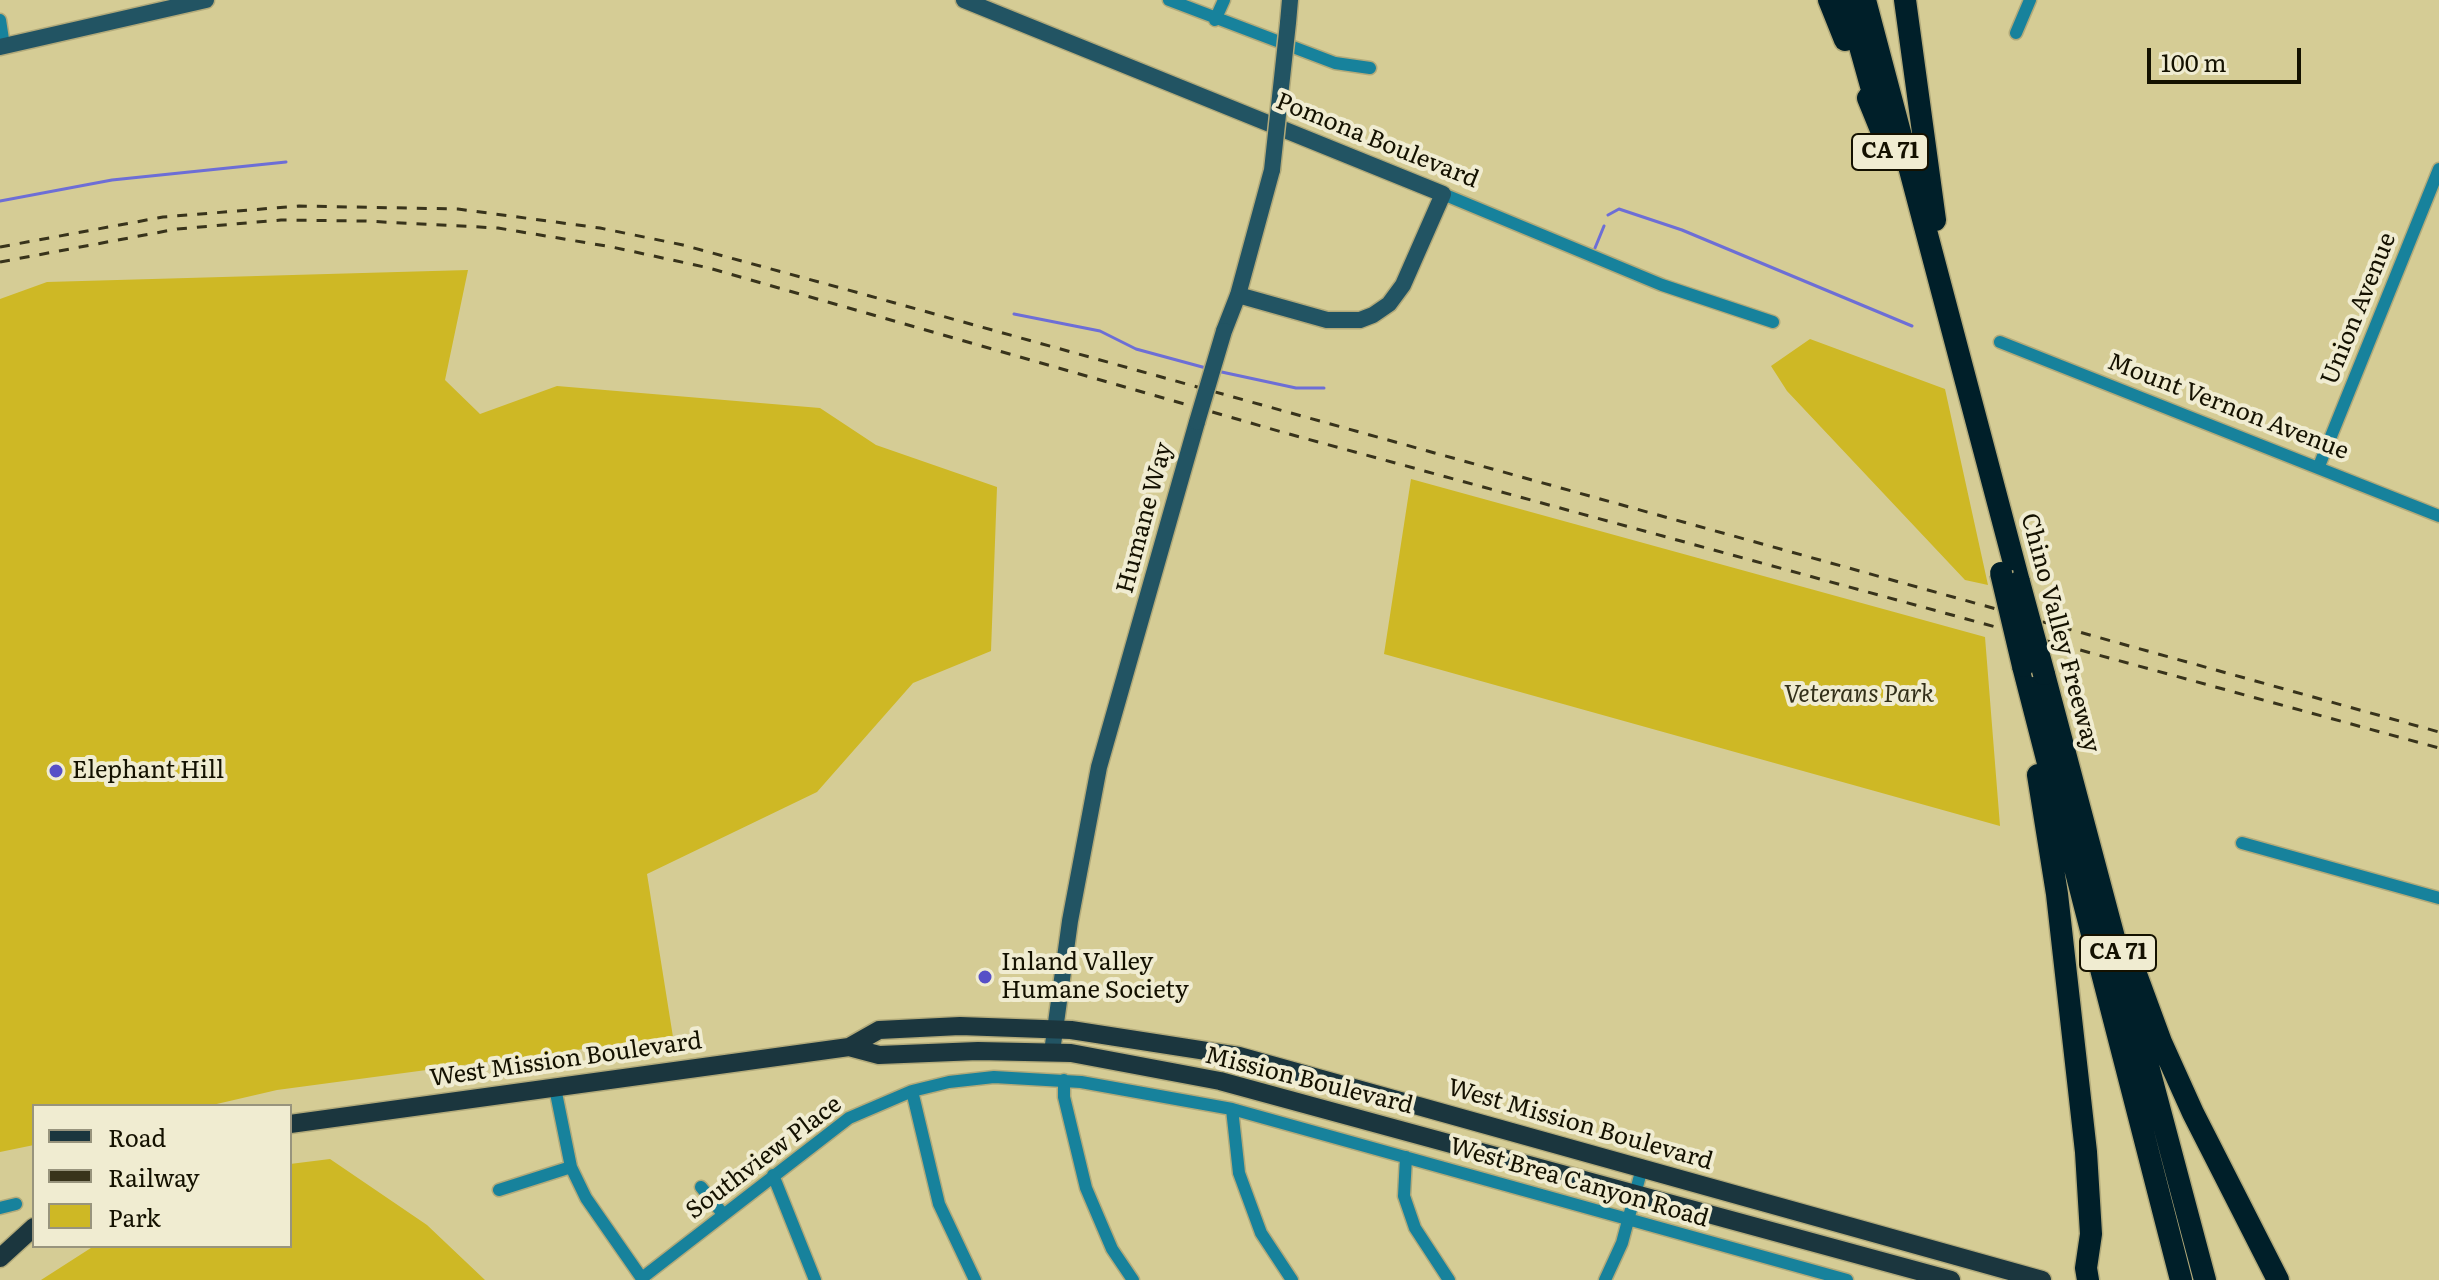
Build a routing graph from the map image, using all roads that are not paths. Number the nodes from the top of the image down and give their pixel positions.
1 (206, 0) edge
2 (964, 0) edge
3 (1169, 0) edge
4 (1224, 0) edge
5 (1290, 0) edge
6 (1829, 0) edge
7 (1847, 0) edge
8 (1865, 0) edge
9 (1905, 0) edge
10 (2030, 0) edge
11 (0, 20) edge
12 (1215, 20) junction
13 (2016, 33) dead end
14 (2, 46) edge
15 (1370, 68) dead end
16 (1890, 152) junction
17 (2439, 169) edge
18 (1443, 194) junction
19 (1238, 295) junction
20 (1941, 303) junction
21 (1773, 322) dead end
22 (2000, 342) dead end
23 (2319, 466) junction
24 (2439, 516) edge
25 (2032, 676) junction
26 (2242, 843) dead end
27 (2105, 894) junction
28 (2439, 898) edge
29 (1053, 1029) junction
30 (849, 1047) junction
31 (1052, 1052) junction
32 (1064, 1080) junction
33 (1346, 1085) junction
34 (555, 1088) junction
35 (912, 1091) junction
36 (1281, 1097) junction
37 (1232, 1109) junction
38 (292, 1124) edge
39 (1406, 1157) junction
40 (571, 1167) junction
41 (1642, 1168) junction
42 (773, 1175) junction
43 (701, 1187) dead end
44 (499, 1190) dead end
45 (1636, 1193) junction
46 (16, 1204) dead end
47 (0, 1208) edge
48 (723, 1214) junction
49 (1629, 1220) junction
50 (32, 1229) edge
51 (0, 1258) edge
52 (642, 1279) edge
53 (815, 1280) edge
54 (975, 1280) edge
55 (1133, 1280) edge
56 (1292, 1280) edge
57 (1449, 1280) edge
58 (1605, 1280) edge
59 (1847, 1280) edge
60 (1951, 1280) edge
61 (2042, 1280) edge
62 (2088, 1280) edge
63 (2181, 1280) edge
64 (2205, 1280) edge
65 (2278, 1280) edge

1 - 14 street
2 - 18 street, Pomona Boulevard
3 - 12 street
4 - 12 street
5 - 19 street, Humane Way, bridge
6 - 16 highway
7 - 16 highway, Chino Valley Freeway / CA 71
8 - 20 highway, Chino Valley Freeway / CA 71
9 - 20 highway
10 - 13 street
11 - 14 street
12 - 15 street
16 - 20 highway, Chino Valley Freeway / CA 71
17 - 23 street, Union Avenue
18 - 19 street
18 - 21 street, Pomona Boulevard
19 - 29 street, Humane Way, bridge
20 - 25 highway, Chino Valley Freeway / CA 71, bridge
22 - 23 street, Mount Vernon Avenue
23 - 24 street, Mount Vernon Avenue
25 - 27 highway, Chino Valley Freeway / CA 71
25 - 62 highway
25 - 63 highway, Chino Valley Freeway / CA 71
26 - 28 street
27 - 64 highway, Chino Valley Freeway / CA 71
27 - 65 highway
29 - 30 main road
29 - 31 street, Humane Way
29 - 33 main road, West Mission Boulevard
30 - 31 main road, Mission Boulevard
30 - 34 main road, West Mission Boulevard
31 - 36 main road, Mission Boulevard
32 - 35 street, Southview Place
32 - 37 street, West Brea Canyon Road
32 - 55 street
33 - 36 main road
33 - 41 main road, West Mission Boulevard
34 - 38 main road, West Mission Boulevard
34 - 40 street
35 - 42 street, Southview Place
35 - 54 street
36 - 45 main road, Mission Boulevard
37 - 39 street, West Brea Canyon Road
37 - 56 street
39 - 49 street, West Brea Canyon Road
39 - 57 street
40 - 44 street
40 - 52 street
41 - 45 street
41 - 61 main road, West Mission Boulevard
42 - 48 street, Southview Place
42 - 53 street
43 - 48 street
45 - 49 street
45 - 60 main road, Mission Boulevard
46 - 47 street
48 - 52 street, Southview Place
49 - 58 street
49 - 59 street, West Brea Canyon Road
50 - 51 main road

